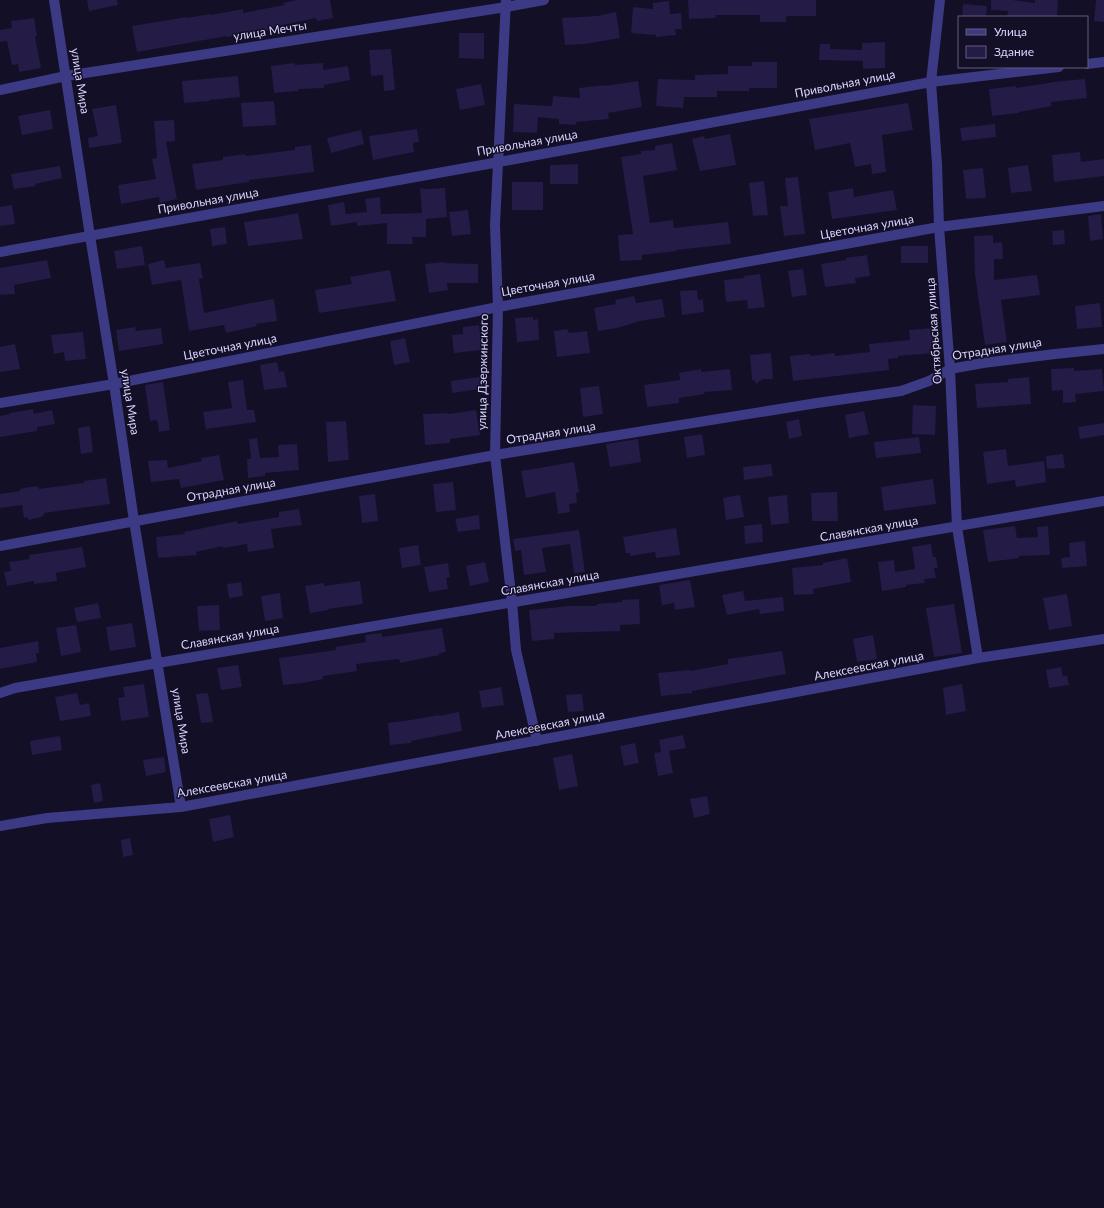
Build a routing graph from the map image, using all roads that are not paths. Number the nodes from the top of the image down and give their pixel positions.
1 (54, 0) edge
2 (544, 0) edge
3 (940, 0) edge
4 (506, 4) edge
5 (1104, 62) edge
6 (1088, 64) edge
7 (1050, 68) edge
8 (66, 76) junction
9 (931, 82) junction
10 (0, 90) edge
11 (498, 162) junction
12 (1104, 206) edge
13 (939, 228) junction
14 (90, 236) junction
15 (0, 252) edge
16 (498, 307) junction
17 (1104, 349) edge
18 (950, 369) junction
19 (114, 384) junction
20 (0, 403) edge
21 (495, 455) junction
22 (1104, 501) edge
23 (134, 521) junction
24 (957, 527) junction
25 (0, 546) edge
26 (512, 602) junction
27 (1104, 639) edge
28 (978, 658) junction
29 (158, 663) junction
30 (0, 692) edge
31 (537, 741) junction
32 (181, 807) junction
33 (0, 826) edge

1 - 8 street, улица Мира
2 - 4 street, улица Мечты
3 - 9 street, Октябрьская улица
4 - 8 street, улица Мечты
4 - 11 street, улица Дзержинского
5 - 6 street
7 - 9 street, Привольная улица
8 - 10 street, улица Мечты
8 - 14 street, улица Мира
9 - 11 street, Привольная улица
9 - 13 street, Октябрьская улица
11 - 14 street, Привольная улица
11 - 16 street, улица Дзержинского
12 - 13 street, Цветочная улица
13 - 16 street, Цветочная улица
13 - 18 street, Октябрьская улица
14 - 15 street, Привольная улица
14 - 19 street, улица Мира
16 - 19 street, Цветочная улица
16 - 21 street, улица Дзержинского
17 - 18 street, Отрадная улица
18 - 21 street, Отрадная улица
18 - 24 street, Октябрьская улица
19 - 20 street, Цветочная улица
19 - 23 street, улица Мира
21 - 23 street, Отрадная улица
21 - 26 street, улица Дзержинского
22 - 24 street, Славянская улица
23 - 25 street, Отрадная улица
23 - 29 street, улица Мира
24 - 26 street, Славянская улица
24 - 28 street, Октябрьская улица
26 - 29 street, Славянская улица
26 - 31 street, улица Дзержинского
27 - 28 street, Алексеевская улица
28 - 31 street, Алексеевская улица
29 - 30 street, Славянская улица
29 - 32 street, улица Мира
31 - 32 street, Алексеевская улица
32 - 33 street, Алексеевская улица

